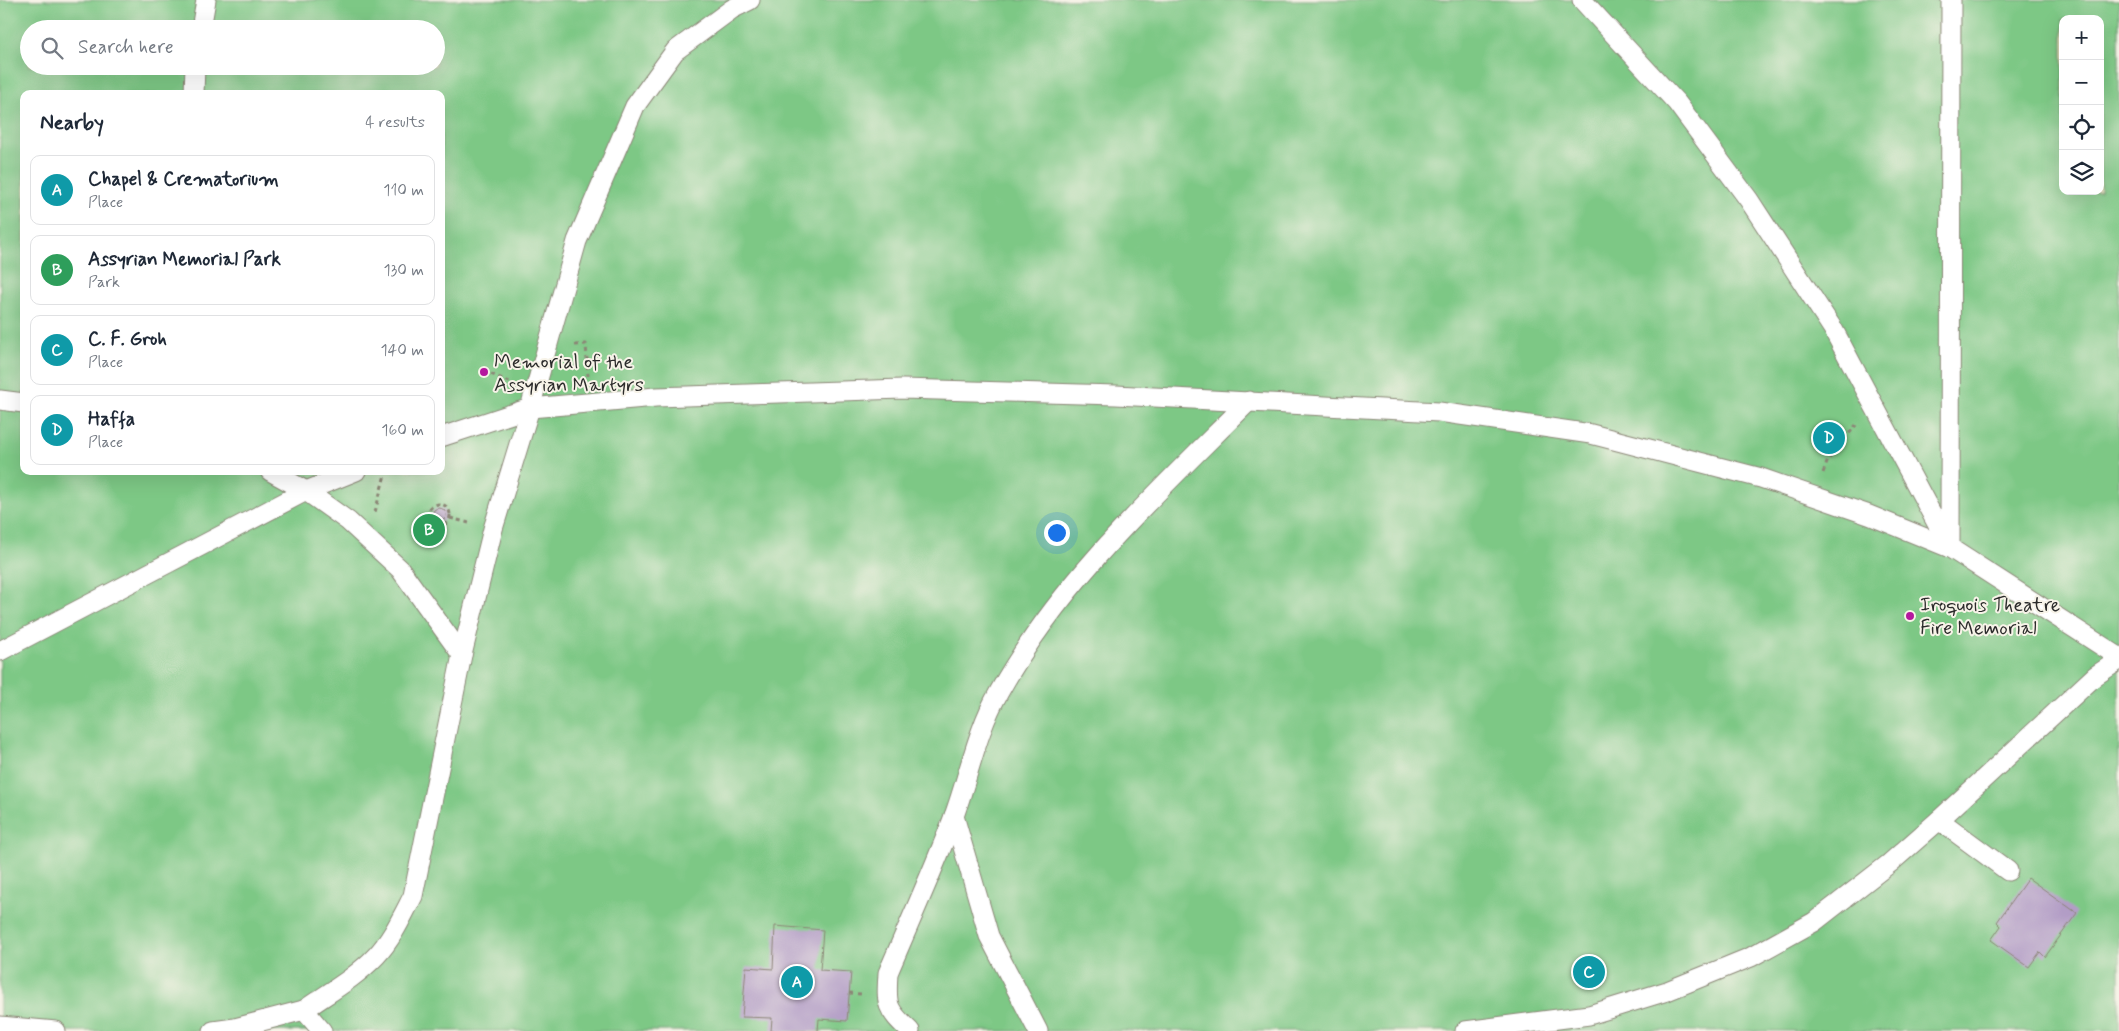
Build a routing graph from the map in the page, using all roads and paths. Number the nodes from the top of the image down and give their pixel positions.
1 (206, 0) edge
2 (750, 0) edge
3 (1582, 0) edge
4 (1951, 0) edge
5 (203, 20) edge
6 (195, 75) edge
7 (194, 90) edge
8 (0, 400) edge
9 (1249, 401) junction
10 (20, 402) edge
11 (530, 408) junction
12 (1877, 410) junction
13 (445, 436) edge
14 (277, 475) edge
15 (346, 475) edge
16 (385, 475) edge
17 (306, 491) junction
18 (1814, 497) junction
19 (428, 517) joint
20 (367, 539) junction
21 (1950, 548) junction
22 (0, 651) edge
23 (462, 655) junction
24 (2119, 659) edge
25 (954, 816) junction
26 (1939, 820) junction
27 (2008, 871) dead end
28 (849, 993) dead end
29 (860, 994) dead end
30 (304, 1010) junction
31 (0, 1026) edge
32 (56, 1031) edge
33 (213, 1031) edge
34 (322, 1031) edge
35 (910, 1031) edge
36 (1038, 1031) edge
37 (1465, 1031) edge

1 - 5 lane
2 - 11 lane
3 - 12 lane
4 - 21 lane
6 - 7 lane
8 - 10 lane
9 - 11 lane
9 - 18 lane
9 - 25 lane
11 - 13 lane
11 - 23 lane
12 - 18 path
12 - 21 lane
14 - 17 lane
15 - 17 lane
16 - 20 path
17 - 20 lane
17 - 22 lane
18 - 21 lane
19 - 19 path
20 - 23 lane
21 - 24 lane
23 - 30 lane
24 - 26 lane
25 - 35 lane
25 - 36 lane
26 - 27 lane
26 - 37 lane
28 - 29 path
30 - 33 lane
30 - 34 lane
31 - 32 lane

